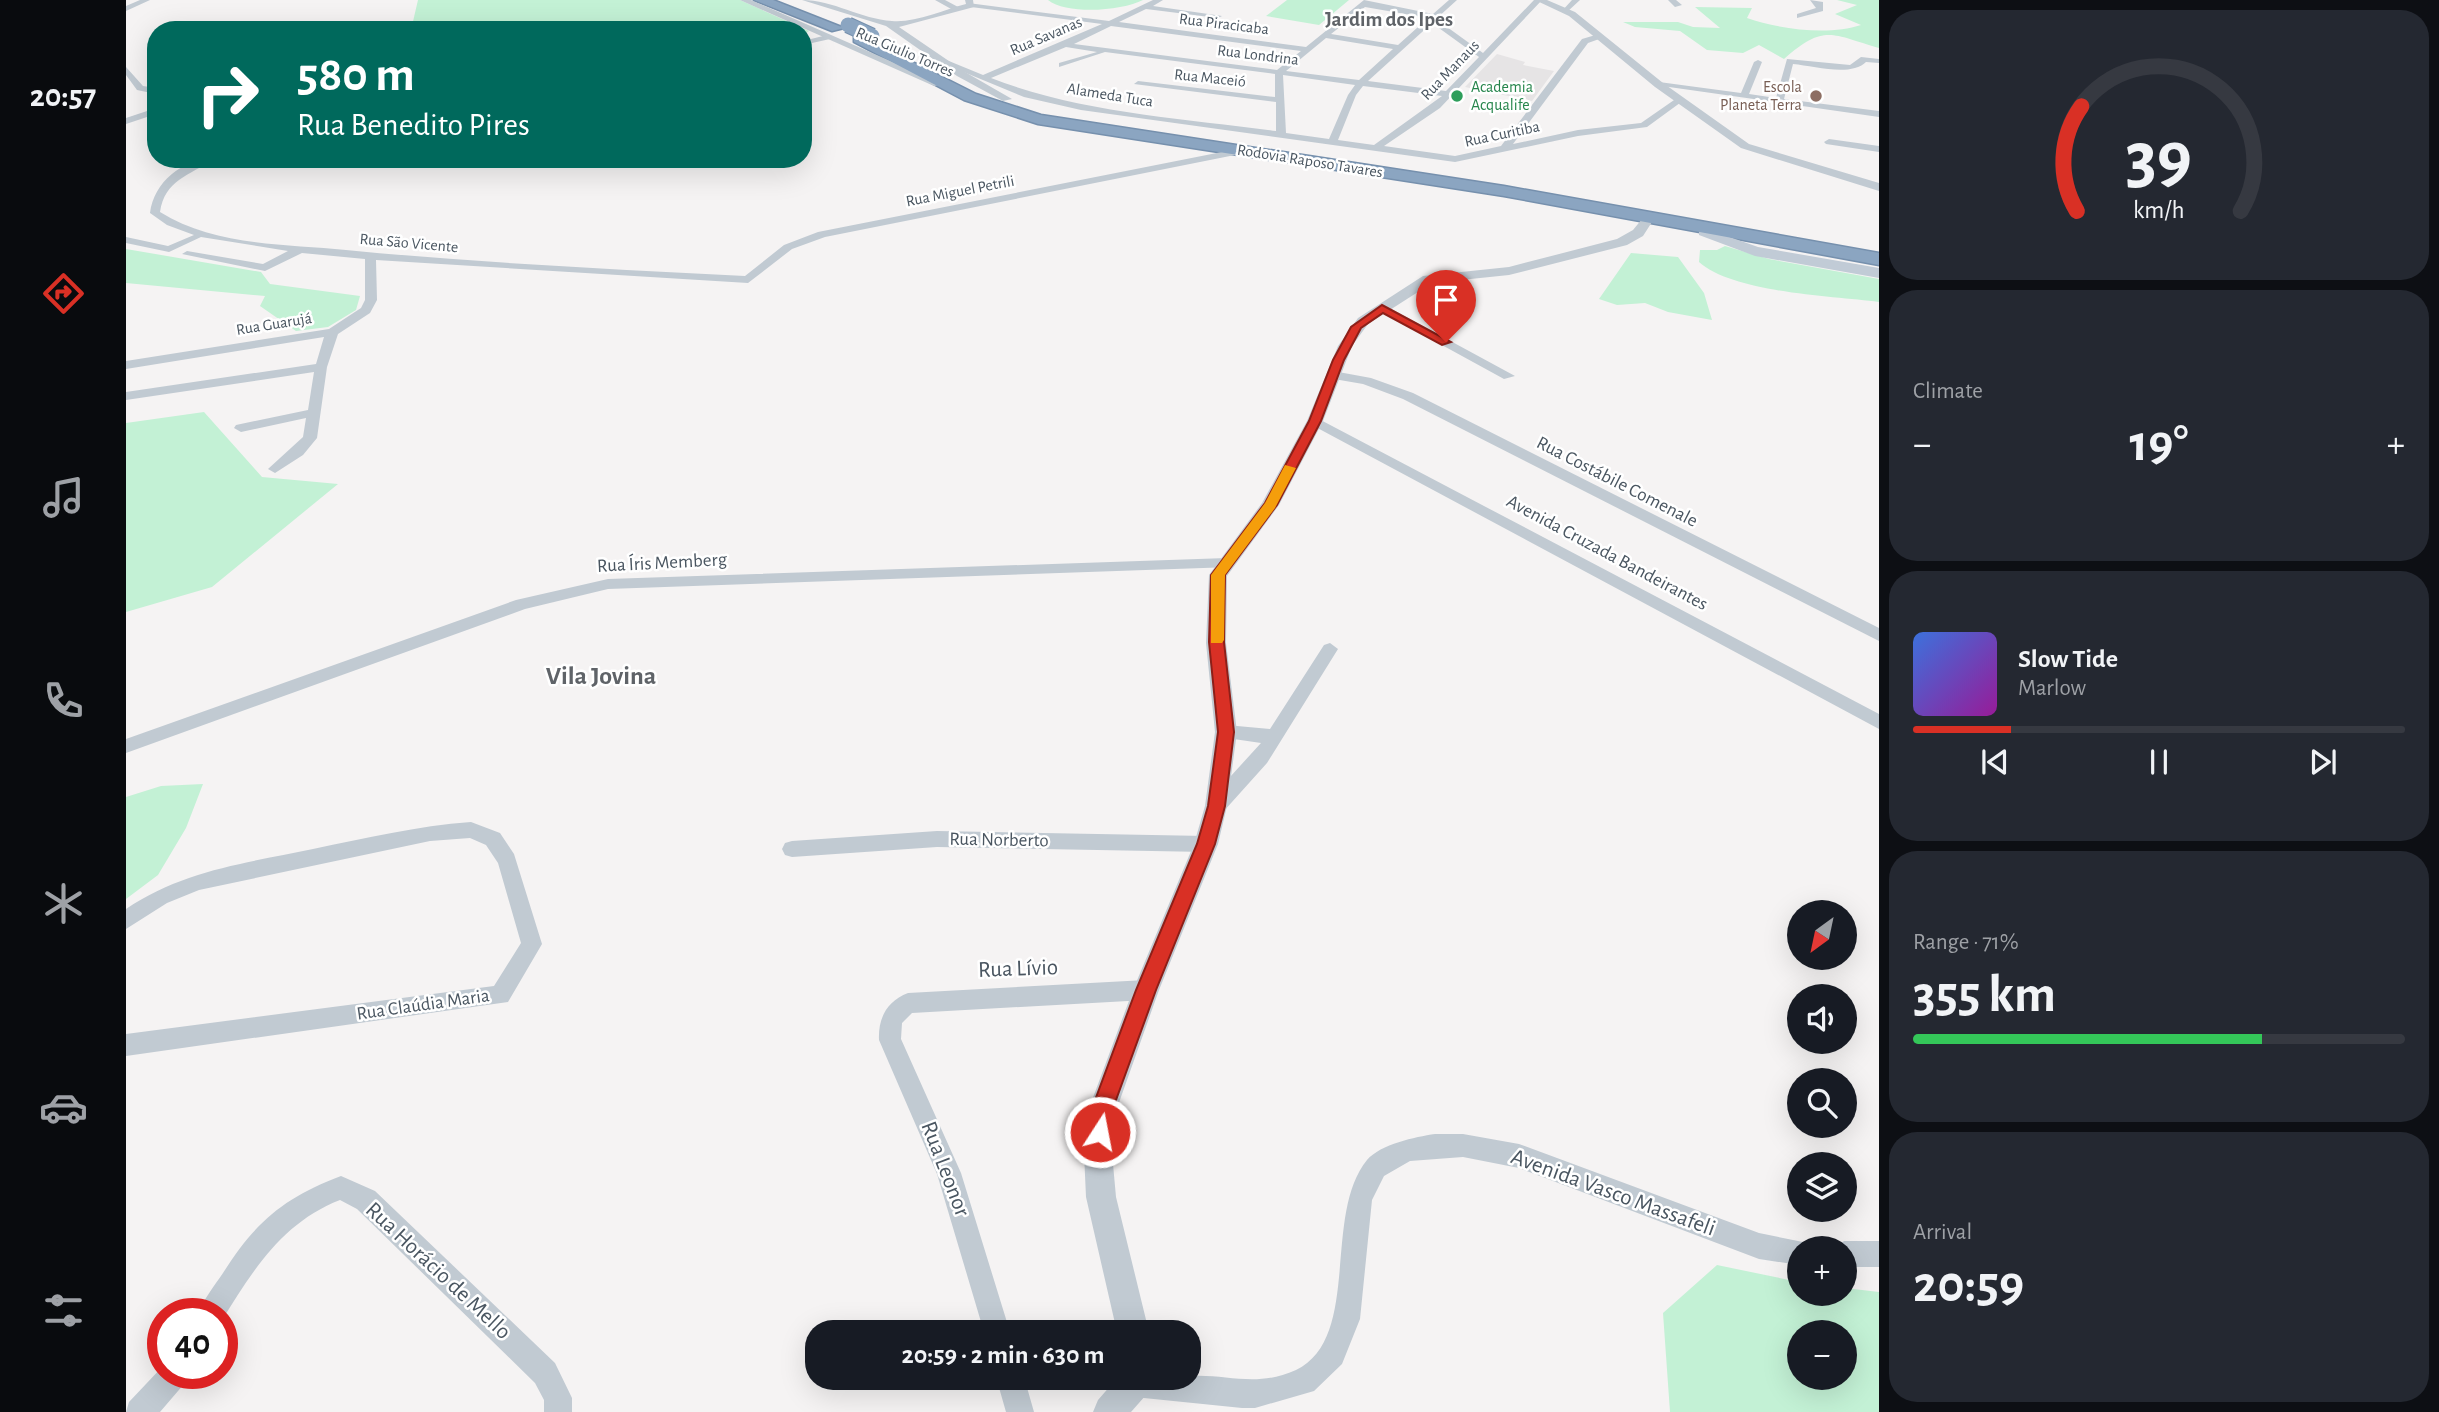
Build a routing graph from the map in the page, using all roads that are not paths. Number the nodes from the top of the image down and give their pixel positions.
1 (146, 0) edge
2 (744, 0) edge
3 (761, 0) edge
4 (779, 0) edge
5 (806, 0) edge
6 (939, 0) edge
7 (1159, 0) edge
8 (1453, 0) edge
9 (1538, 0) edge
10 (1576, 0) edge
11 (1814, 0) edge
12 (970, 2) edge
13 (1366, 2) edge
14 (1145, 7) junction
15 (957, 8) junction
16 (126, 9) edge
17 (1564, 10) junction
18 (1218, 16) dead end
19 (1800, 16) dead end
20 (1434, 18) junction
21 (802, 21) edge
22 (809, 21) edge
23 (812, 23) edge
24 (1108, 23) junction
25 (812, 25) edge
26 (898, 28) junction
27 (838, 34) edge
28 (1323, 35) junction
29 (1599, 36) junction
30 (1065, 45) junction
31 (1399, 48) junction
32 (1307, 49) junction
33 (1107, 50) junction
34 (1483, 56) junction
35 (941, 61) junction
36 (1879, 61) edge
37 (1758, 62) dead end
38 (1062, 65) dead end
39 (126, 69) edge
40 (962, 69) junction
41 (997, 72) junction
42 (1279, 72) junction
43 (982, 78) junction
44 (1361, 83) junction
45 (1138, 84) dead end
46 (1659, 85) junction
47 (140, 88) junction
48 (147, 89) edge
49 (126, 94) edge
50 (1448, 94) junction
51 (1744, 96) junction
52 (1006, 99) junction
53 (1279, 100) junction
54 (1680, 100) junction
55 (1779, 101) junction
56 (147, 114) edge
57 (1879, 114) edge
58 (126, 121) edge
59 (1281, 136) junction
60 (1163, 140) junction
61 (1829, 142) dead end
62 (1332, 143) junction
63 (1504, 149) junction
64 (1879, 149) edge
65 (1242, 151) junction
66 (1368, 155) junction
67 (1190, 161) junction
68 (191, 168) edge
69 (1879, 187) edge
70 (1504, 191) junction
71 (1655, 216) junction
72 (1704, 232) junction
73 (205, 233) junction
74 (126, 240) edge
75 (1879, 242) edge
76 (301, 249) junction
77 (1879, 249) edge
78 (1839, 252) junction
79 (187, 254) dead end
80 (370, 256) junction
81 (1879, 259) edge
82 (1879, 273) edge
83 (748, 280) joint
84 (1382, 308) junction
85 (332, 332) junction
86 (126, 365) edge
87 (321, 367) junction
88 (1333, 375) junction
89 (1509, 376) dead end
90 (126, 397) edge
91 (315, 412) junction
92 (1315, 421) junction
93 (240, 429) dead end
94 (275, 469) dead end
95 (1227, 563) junction
96 (1879, 635) edge
97 (1330, 649) dead end
98 (1879, 722) edge
99 (1226, 732) junction
100 (1275, 737) junction
101 (126, 746) edge
102 (1216, 806) junction
103 (1206, 844) junction
104 (792, 849) dead end
105 (126, 920) edge
106 (1146, 990) junction
107 (895, 1011) joint
108 (126, 1045) edge
109 (1787, 1250) edge
110 (1857, 1254) edge
111 (1879, 1254) edge
112 (221, 1298) edge
113 (993, 1320) edge
114 (1130, 1320) edge
115 (1201, 1388) edge
116 (161, 1389) edge
117 (1014, 1390) edge
118 (1127, 1390) edge
119 (139, 1412) edge
120 (558, 1412) edge
121 (1020, 1412) edge
122 (1110, 1412) edge

1 - 16 street
2 - 21 street
3 - 22 highway, Rodovia Raposo Tavares
4 - 27 highway, Rodovia Raposo Tavares
5 - 27 street, Alameda Tuca
6 - 15 street
7 - 14 street, Rua Savanas
8 - 20 street
9 - 17 street
9 - 34 street, Rua Manaus
10 - 17 street
11 - 19 street
12 - 15 street
12 - 24 street, Rua Piracicaba
13 - 20 street
13 - 28 street
14 - 18 street
14 - 24 street, Rua Savanas
15 - 26 street
17 - 29 street
20 - 31 street
20 - 34 street
23 - 27 highway, Rodovia Raposo Tavares
24 - 30 street, Rua Savanas
24 - 32 street, Rua Piracicaba
25 - 27 street
26 - 27 street, Alameda Tuca
26 - 27 street
26 - 35 street, Alameda Tuca
27 - 52 highway, Rodovia Raposo Tavares
27 - 60 highway, Rodovia Raposo Tavares
28 - 31 street
28 - 32 street
29 - 46 street
29 - 63 street
30 - 33 street, Rua Londrina
30 - 41 street, Rua Savanas
31 - 44 street
32 - 42 street
33 - 38 street
33 - 42 street, Rua Londrina
34 - 50 street, Rua Manaus
35 - 40 street, Alameda Tuca
35 - 52 street, Alameda Tuca
36 - 55 street
37 - 51 street
39 - 47 street
40 - 41 street
40 - 43 street, Alameda Tuca
41 - 43 street, Rua Savanas
42 - 44 street, Rua Londrina
42 - 53 street
43 - 59 street, Alameda Tuca
44 - 50 street, Rua Londrina
44 - 62 street
45 - 53 street, Rua Maceió
46 - 51 street
46 - 54 street
47 - 48 street
47 - 49 street
50 - 66 street, Rua Manaus
51 - 55 street
52 - 66 highway, Rodovia Raposo Tavares
53 - 59 street
54 - 63 street, Rua Curitiba
54 - 69 street
55 - 57 street
56 - 58 street
59 - 62 street, Rua Curitiba
59 - 66 highway
60 - 65 highway, Rodovia Raposo Tavares
60 - 67 street
61 - 64 street
62 - 66 street, Rua Curitiba
63 - 66 street, Rua Curitiba
65 - 67 street, Rua Miguel Petrili
65 - 70 highway, Rodovia Raposo Tavares
66 - 71 highway, Rodovia Raposo Tavares
67 - 83 street, Rua Miguel Petrili
68 - 73 street, Rua São Vicente
70 - 71 main road
70 - 78 highway, Rodovia Raposo Tavares
71 - 72 main road
71 - 75 highway
71 - 77 highway, Rodovia Raposo Tavares
71 - 84 street
72 - 78 main road
72 - 82 main road
73 - 74 street
73 - 76 street, Rua São Vicente
76 - 79 street
76 - 80 street, Rua São Vicente
78 - 81 highway, Rodovia Raposo Tavares
80 - 83 street, Rua São Vicente
80 - 85 street, Rua Guarujá
84 - 88 street
84 - 89 street
85 - 86 street, Rua Guarujá
85 - 87 street
87 - 90 street
87 - 91 street
88 - 92 street
88 - 96 street, Rua Costábile Comenale
91 - 93 street
91 - 94 street
92 - 95 street
92 - 98 street, Avenida Cruzada Bandeirantes
95 - 99 street
95 - 101 street, Rua Íris Memberg
97 - 100 street
99 - 100 street
99 - 102 street
100 - 102 street
102 - 103 street
103 - 104 street, Rua Norberto
103 - 106 street
105 - 108 street, Rua Claúdia Maria
106 - 107 street, Rua Lívio
106 - 114 street
107 - 113 street, Rua Leonor
109 - 115 street, Avenida Vasco Massafeli
110 - 111 street
112 - 120 street, Rua Horácio de Mello
116 - 119 street
117 - 121 street
118 - 122 street

